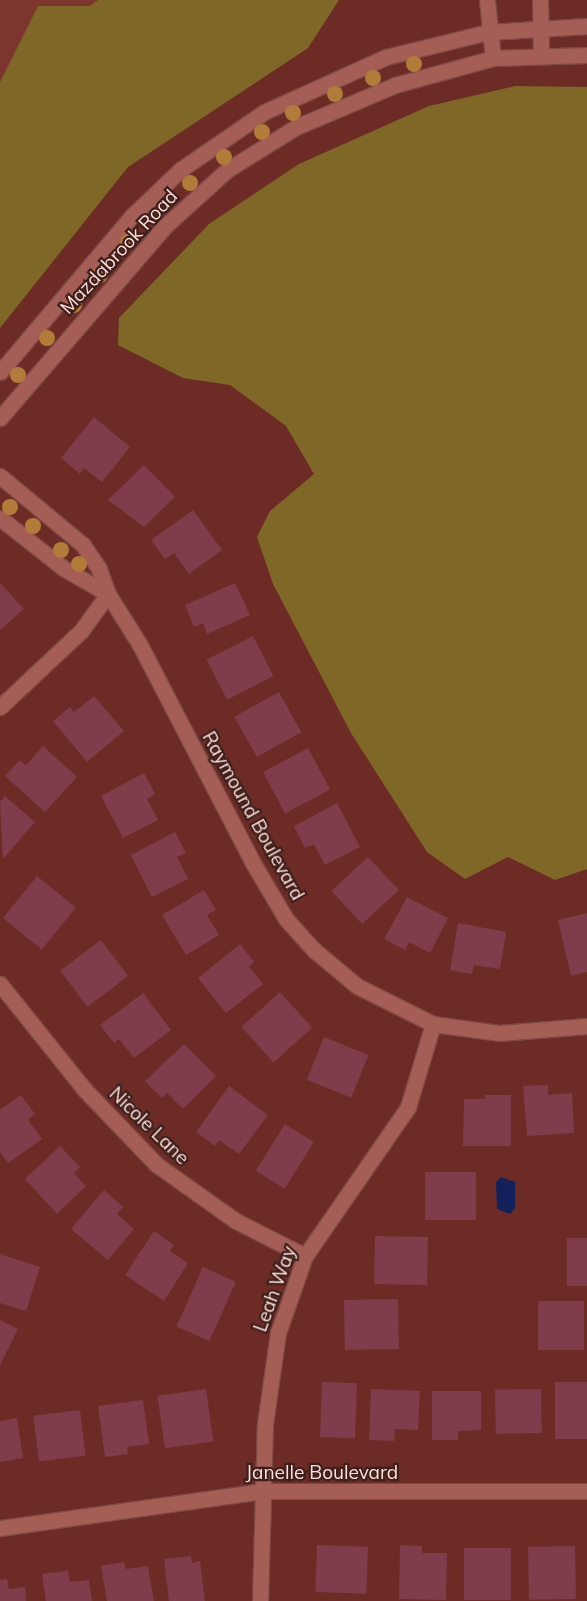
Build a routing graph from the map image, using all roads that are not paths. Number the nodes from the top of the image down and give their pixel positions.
1 (487, 0) edge
2 (540, 0) edge
3 (587, 26) edge
4 (540, 27) junction
5 (488, 32) junction
6 (541, 54) junction
7 (587, 55) edge
8 (493, 58) junction
9 (0, 372) edge
10 (0, 418) edge
11 (0, 476) edge
12 (0, 518) edge
13 (108, 594) junction
14 (0, 707) edge
15 (0, 984) edge
16 (433, 1024) junction
17 (587, 1026) edge
18 (305, 1256) junction
19 (263, 1491) junction
20 (587, 1491) edge
21 (0, 1528) edge
22 (260, 1601) edge

1 - 5 street
2 - 4 street
3 - 4 street, Mazdabrook Road
4 - 5 street, Mazdabrook Road
4 - 6 street
5 - 8 street
5 - 9 street, Mazdabrook Road
6 - 7 street, Mazdabrook Road
6 - 8 street, Mazdabrook Road
8 - 10 street, Mazdabrook Road
11 - 13 street, Raymound Boulevard
12 - 13 street
13 - 14 street
13 - 16 street, Raymound Boulevard
15 - 18 street, Nicole Lane
16 - 17 street, Raymound Boulevard
16 - 18 street, Leah Way
18 - 19 street, Leah Way
19 - 20 street, Janelle Boulevard
19 - 21 street, Janelle Boulevard
19 - 22 street, Leah Way

